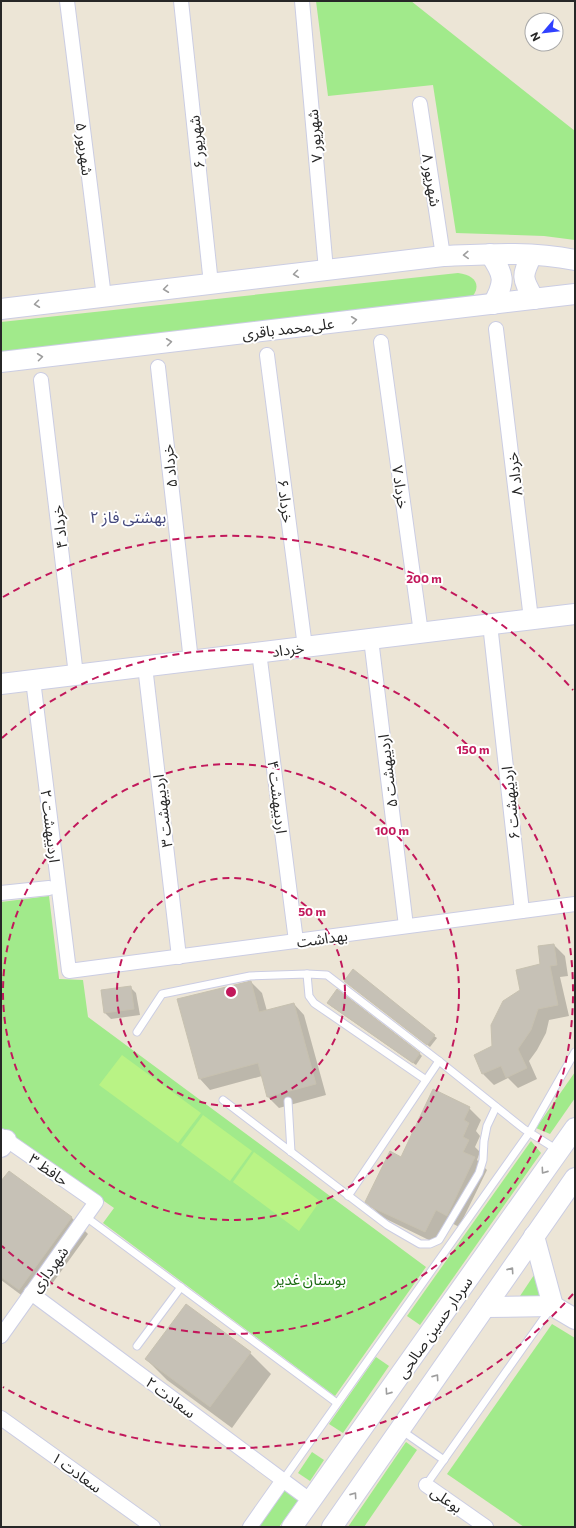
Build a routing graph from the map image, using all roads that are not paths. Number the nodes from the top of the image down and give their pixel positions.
1 (67, 1) edge
2 (181, 1) edge
3 (302, 1) edge
4 (420, 104) dead end
5 (490, 254) junction
6 (532, 255) junction
7 (444, 256) junction
8 (575, 260) edge
9 (326, 270) junction
10 (211, 284) junction
11 (575, 294) edge
12 (104, 296) junction
13 (534, 299) junction
14 (493, 304) junction
15 (1, 309) edge
16 (496, 329) dead end
17 (381, 342) dead end
18 (267, 355) dead end
19 (1, 362) edge
20 (158, 367) dead end
21 (42, 380) dead end
22 (575, 614) edge
23 (531, 619) junction
24 (490, 624) junction
25 (421, 633) junction
26 (371, 639) junction
27 (305, 647) junction
28 (259, 652) junction
29 (191, 661) junction
30 (145, 666) junction
31 (76, 675) junction
32 (33, 680) junction
33 (1, 684) edge
34 (49, 888) dead end
35 (1, 893) edge
36 (575, 904) edge
37 (522, 911) junction
38 (406, 926) junction
39 (296, 941) junction
40 (179, 957) junction
41 (69, 972) joint
42 (307, 974) junction
43 (137, 1032) dead end
44 (575, 1052) edge
45 (439, 1061) junction
46 (426, 1080) junction
47 (223, 1100) dead end
48 (288, 1101) dead end
49 (496, 1107) junction
50 (575, 1128) edge
51 (530, 1133) junction
52 (3, 1141) edge
53 (559, 1151) junction
54 (290, 1152) junction
55 (575, 1178) edge
56 (348, 1196) junction
57 (96, 1202) joint
58 (86, 1217) junction
59 (534, 1236) junction
60 (181, 1287) junction
61 (31, 1293) junction
62 (553, 1306) junction
63 (485, 1307) junction
64 (575, 1319) edge
65 (1, 1336) edge
66 (137, 1346) dead end
67 (337, 1403) junction
68 (1, 1418) edge
69 (400, 1429) junction
70 (444, 1460) junction
71 (283, 1480) junction
72 (426, 1484) joint
73 (311, 1501) junction
74 (153, 1527) edge
75 (250, 1527) edge
76 (292, 1527) edge
77 (332, 1527) edge
78 (486, 1527) edge

1 - 12 street, شهریور ۵
2 - 10 street, شهریور ۶
3 - 9 street, شهریور ۷
4 - 7 street, شهریور ۸
5 - 6 main road
5 -> 7 main road
5 - 14 main road
6 - 8 main road
6 - 13 main road
7 - 9 main road
9 -> 10 main road
10 -> 12 main road
11 - 13 main road, علی‌محمد باقری
12 -> 15 main road
13 - 14 main road, علی‌محمد باقری
19 -> 14 main road, علی‌محمد باقری
16 - 23 street, خرداد ۸
17 - 25 street, خرداد ۷
18 - 27 street, خرداد ۶
20 - 29 street, خرداد ۵
21 - 31 street, خرداد ۴
22 - 23 main road, خرداد
23 - 24 main road, خرداد
24 - 25 main road, خرداد
24 - 37 street, اردیبهشت ۶
25 - 26 main road, خرداد
26 - 27 main road, خرداد
26 - 38 street, اردیبهشت ۵
27 - 28 main road, خرداد
28 - 29 main road, خرداد
28 - 39 street, اردیبهشت ۴
29 - 30 main road, خرداد
30 - 31 main road, خرداد
30 - 40 street, اردیبهشت ۳
31 - 32 main road, خرداد
32 - 33 main road, خرداد
32 - 41 street, اردیبهشت ۲
34 - 35 street
36 - 37 street, بهداشت
37 - 38 street, بهداشت
38 - 39 street, بهداشت
39 - 40 street, بهداشت
40 - 41 street, بهداشت
42 - 43 lane
42 - 45 lane
42 - 46 lane
44 - 51 lane
45 - 46 lane
45 - 49 lane
46 - 56 lane
47 - 54 lane
48 - 54 lane
49 - 51 lane
49 - 56 lane
50 - 53 main road, سردار حسین صالحی
51 - 53 lane
51 - 67 lane
52 - 57 street, حافظ ۳
53 -> 73 main road, سردار حسین صالحی
54 - 56 lane
55 - 59 main road, سردار حسین صالحی
57 - 58 street, شهرداری
58 - 60 lane
58 - 61 street, شهرداری
59 - 62 main road
63 -> 59 main road, سردار حسین صالحی
60 - 66 lane
60 - 67 lane
61 - 65 street, شهرداری
61 - 71 street, سعادت ۲
62 - 63 main road
62 - 64 main road
62 - 70 lane
69 -> 63 main road, سردار حسین صالحی
67 - 71 lane
68 - 74 street, سعادت ۱
69 - 70 lane
77 -> 69 main road, سردار حسین صالحی
70 - 72 lane
71 - 73 street, سعادت ۲
71 - 75 street
72 - 78 street, بوعلی
73 - 76 main road, سردار حسین صالحی

